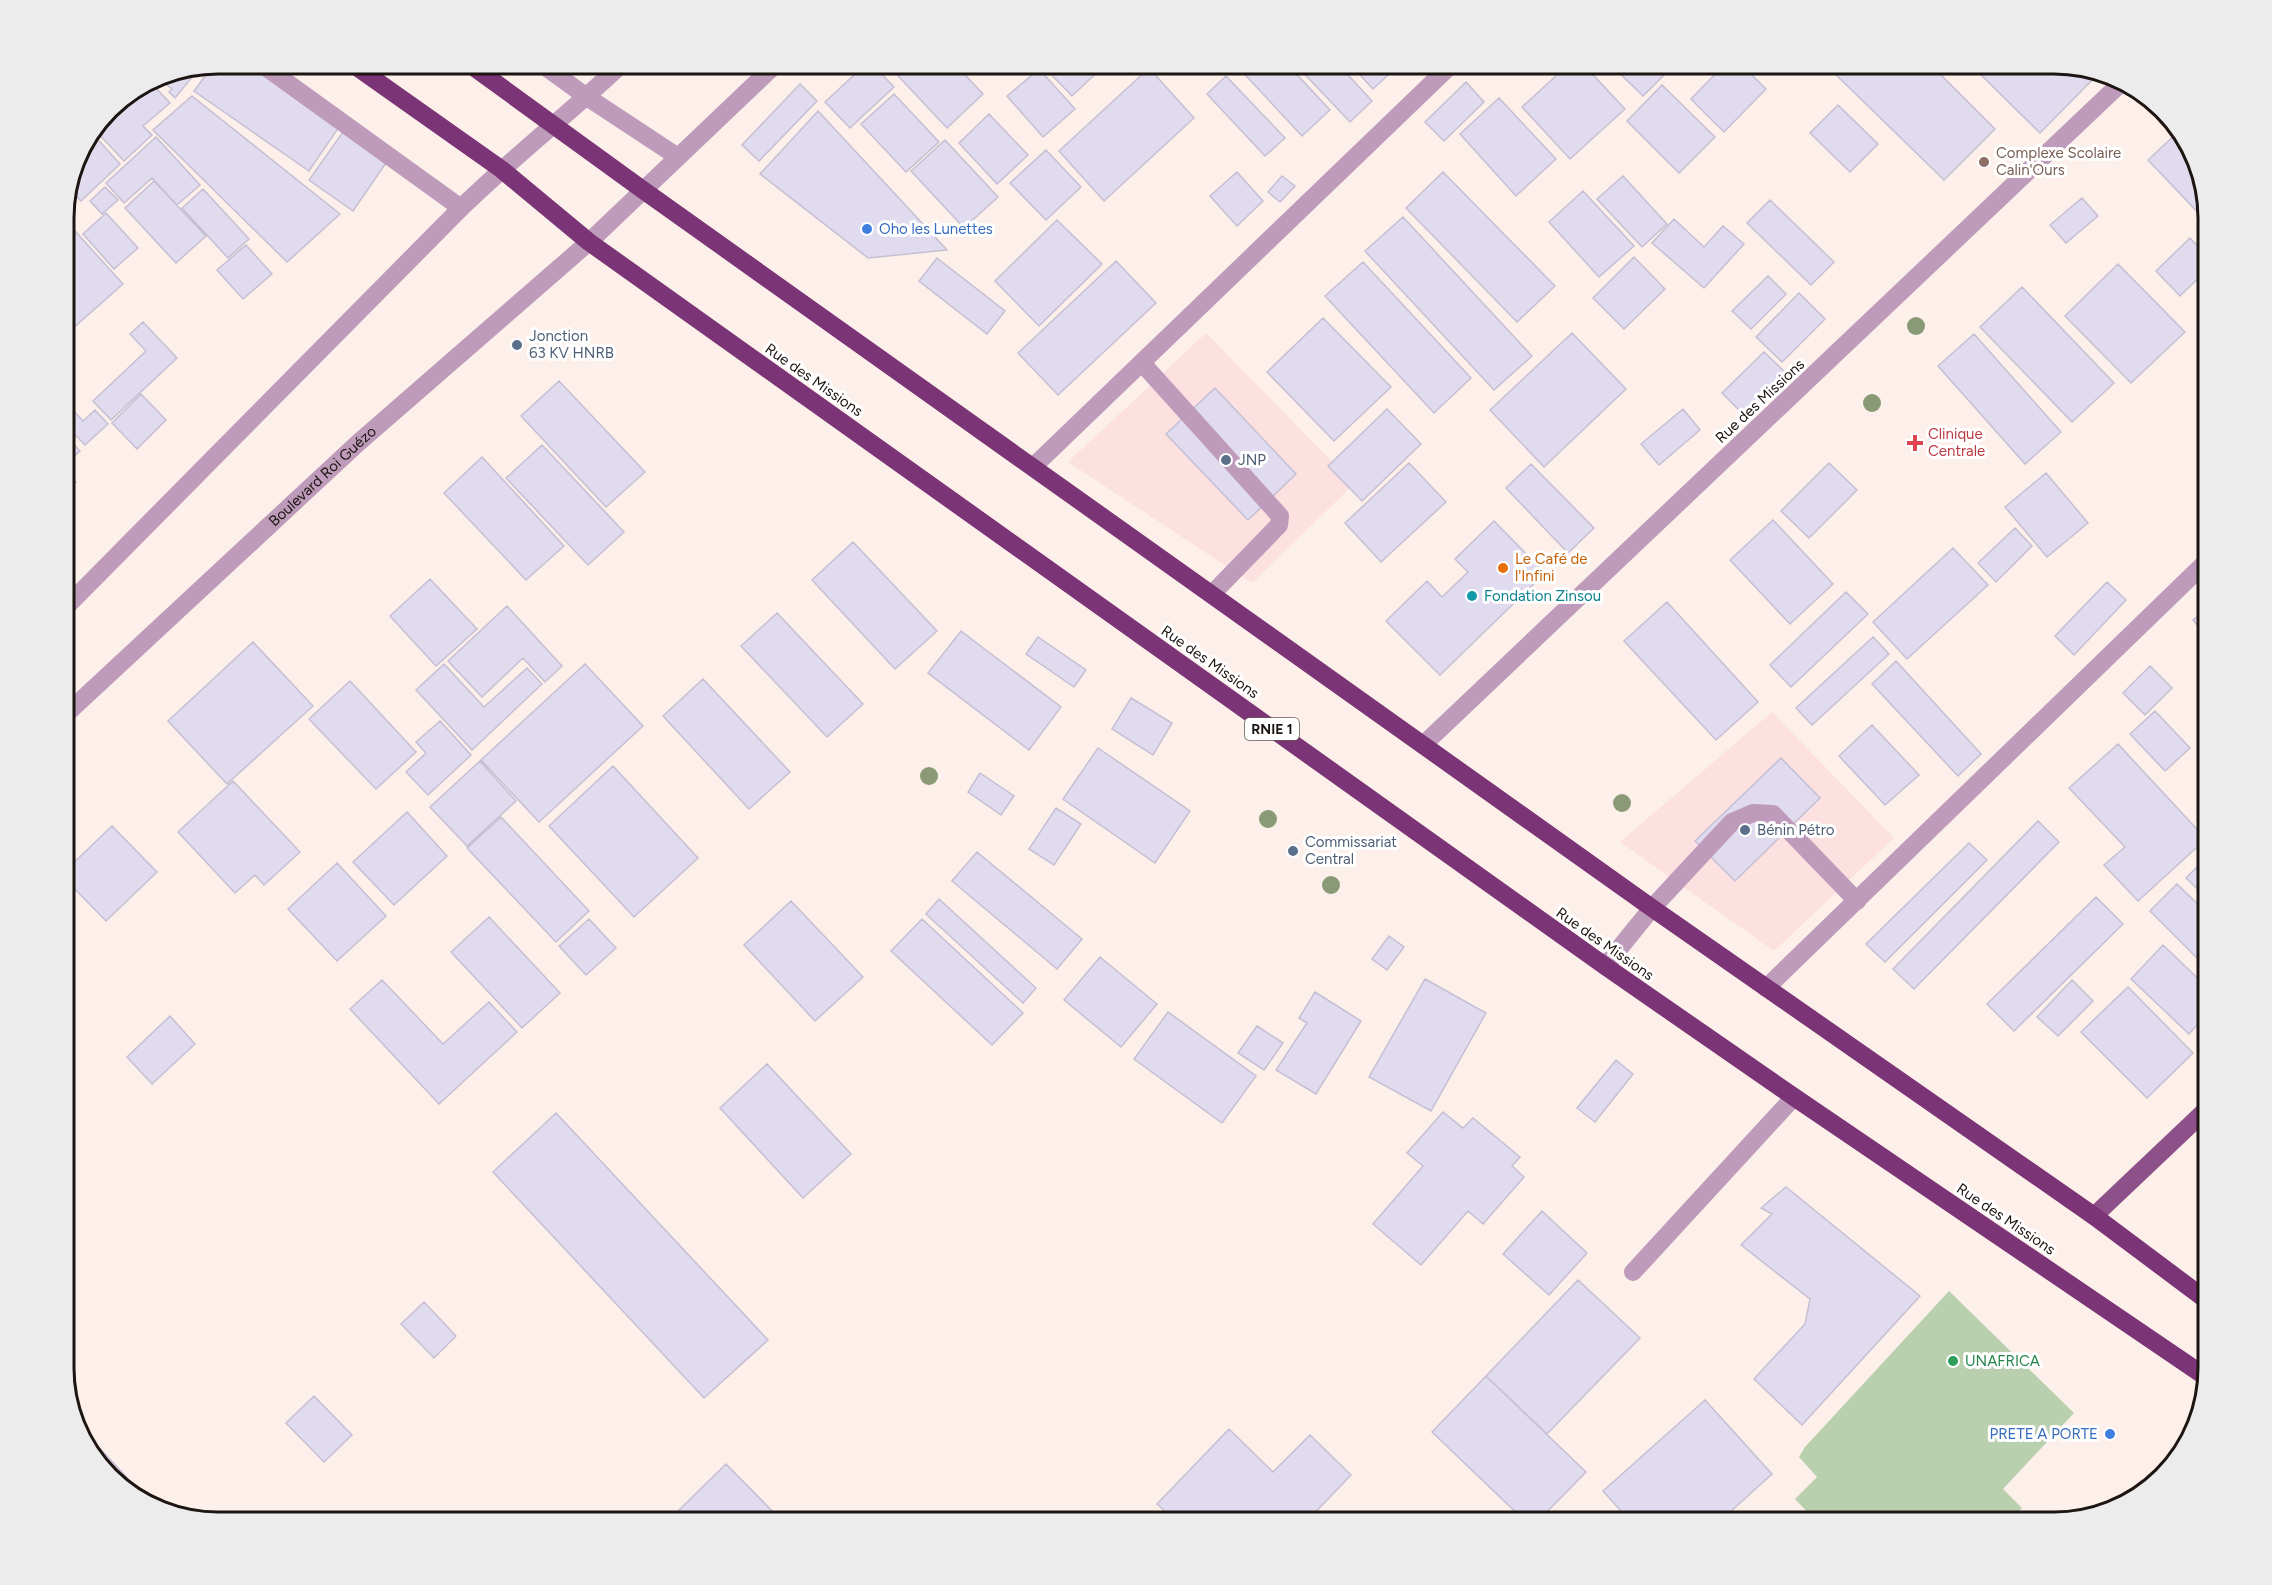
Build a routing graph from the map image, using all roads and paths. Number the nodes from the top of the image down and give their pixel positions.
1 (275, 74) edge
2 (367, 74) edge
3 (484, 74) edge
4 (555, 74) edge
5 (611, 74) edge
6 (765, 74) edge
7 (1442, 74) edge
8 (2116, 87) edge
9 (587, 97) junction
10 (554, 124) junction
11 (678, 157) junction
12 (501, 169) junction
13 (643, 190) junction
14 (461, 208) junction
15 (589, 242) junction
16 (1142, 363) junction
17 (1034, 466) junction
18 (2199, 569) edge
19 (1212, 594) junction
20 (74, 599) edge
21 (74, 707) edge
22 (1423, 745) junction
23 (1857, 901) junction
24 (1652, 908) junction
25 (1605, 966) junction
26 (1766, 988) junction
27 (1794, 1097) junction
28 (2199, 1116) edge
29 (2094, 1216) junction
30 (1633, 1272) dead end
31 (2199, 1295) edge
32 (2199, 1372) edge

1 - 14 street
2 - 12 highway, Rue des Missions / RNIE 1
3 - 10 highway
4 - 9 street
5 - 9 street
6 - 11 street, Boulevard Roi Guézo
7 - 16 street
8 - 22 street, Rue des Missions
9 - 10 street
9 - 11 street
10 - 12 street
10 - 13 highway
11 - 13 street, Boulevard Roi Guézo
12 - 14 street
12 - 15 highway, Rue des Missions / RNIE 1
13 - 15 street, Boulevard Roi Guézo
13 - 17 highway
14 - 20 street
15 - 21 street, Boulevard Roi Guézo
15 - 25 highway, Rue des Missions / RNIE 1
16 - 17 street
16 - 19 street
17 - 19 highway
18 - 23 street
19 - 22 highway
22 - 24 highway
23 - 24 street
23 - 26 street
24 - 25 street
24 - 26 highway
25 - 27 highway, Rue des Missions / RNIE 1
26 - 29 highway
27 - 30 street
27 - 32 highway, Rue des Missions / RNIE 1
28 - 29 main road
29 - 31 highway

